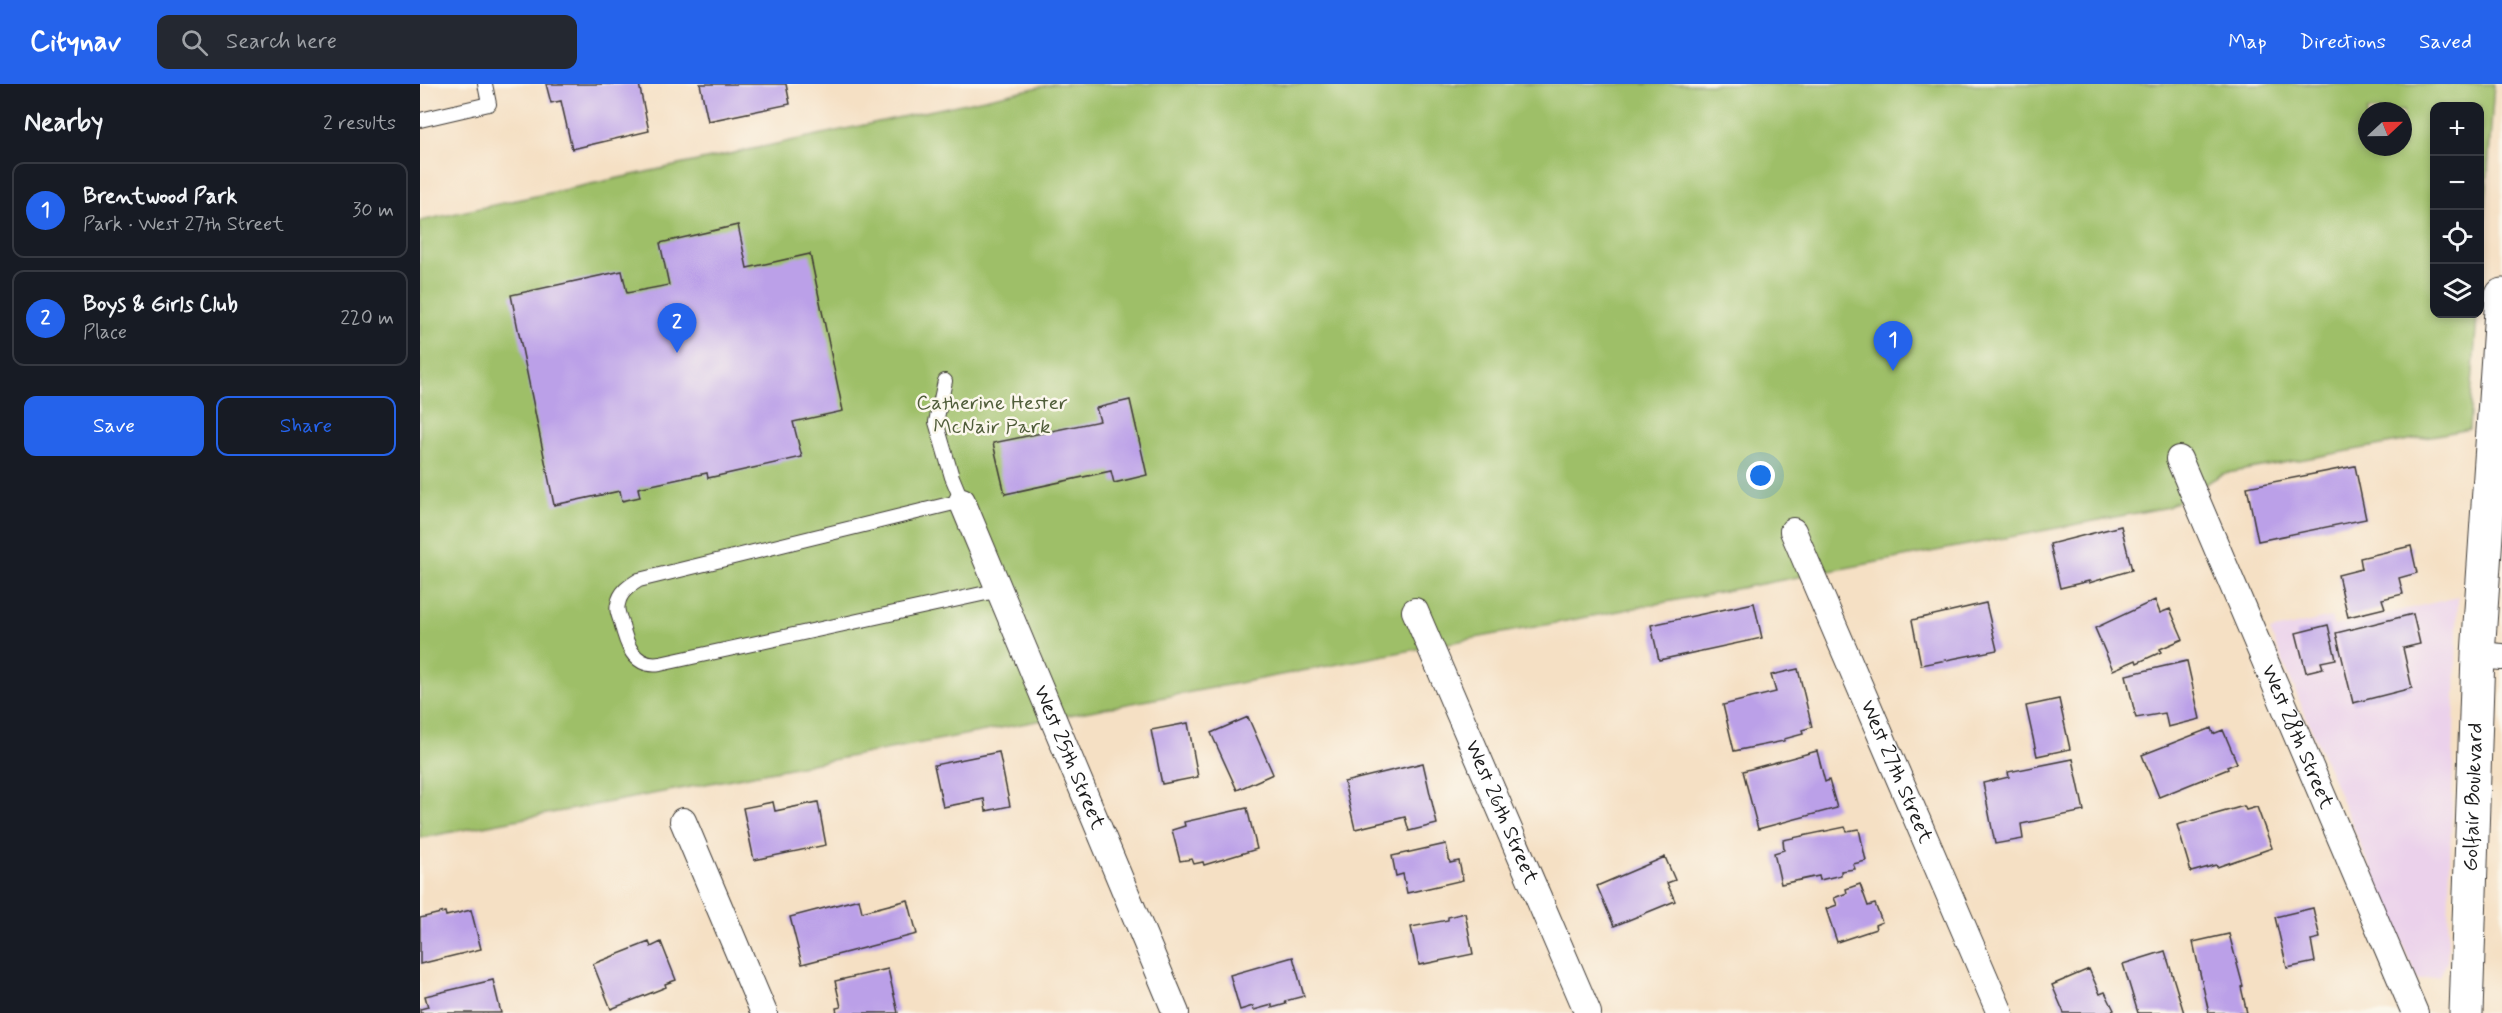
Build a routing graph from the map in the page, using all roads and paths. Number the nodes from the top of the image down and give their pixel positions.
1 (485, 84) edge
2 (420, 120) edge
3 (2502, 297) edge
4 (945, 381) dead end
5 (2179, 459) dead end
6 (962, 501) junction
7 (1793, 531) dead end
8 (1000, 591) junction
9 (1415, 611) dead end
10 (2490, 656) edge
11 (682, 821) dead end
12 (764, 1013) edge
13 (1176, 1013) edge
14 (1588, 1013) edge
15 (2000, 1013) edge
16 (2415, 1013) edge
17 (2466, 1013) edge

1 - 2 lane
3 - 10 main road, Golfair Boulevard
4 - 6 lane
5 - 16 street, West 28th Street
6 - 8 street, West 25th Street
6 - 8 lane
7 - 15 street, West 27th Street
8 - 13 street, West 25th Street
9 - 14 street, West 26th Street
10 - 17 main road, Golfair Boulevard
11 - 12 street

